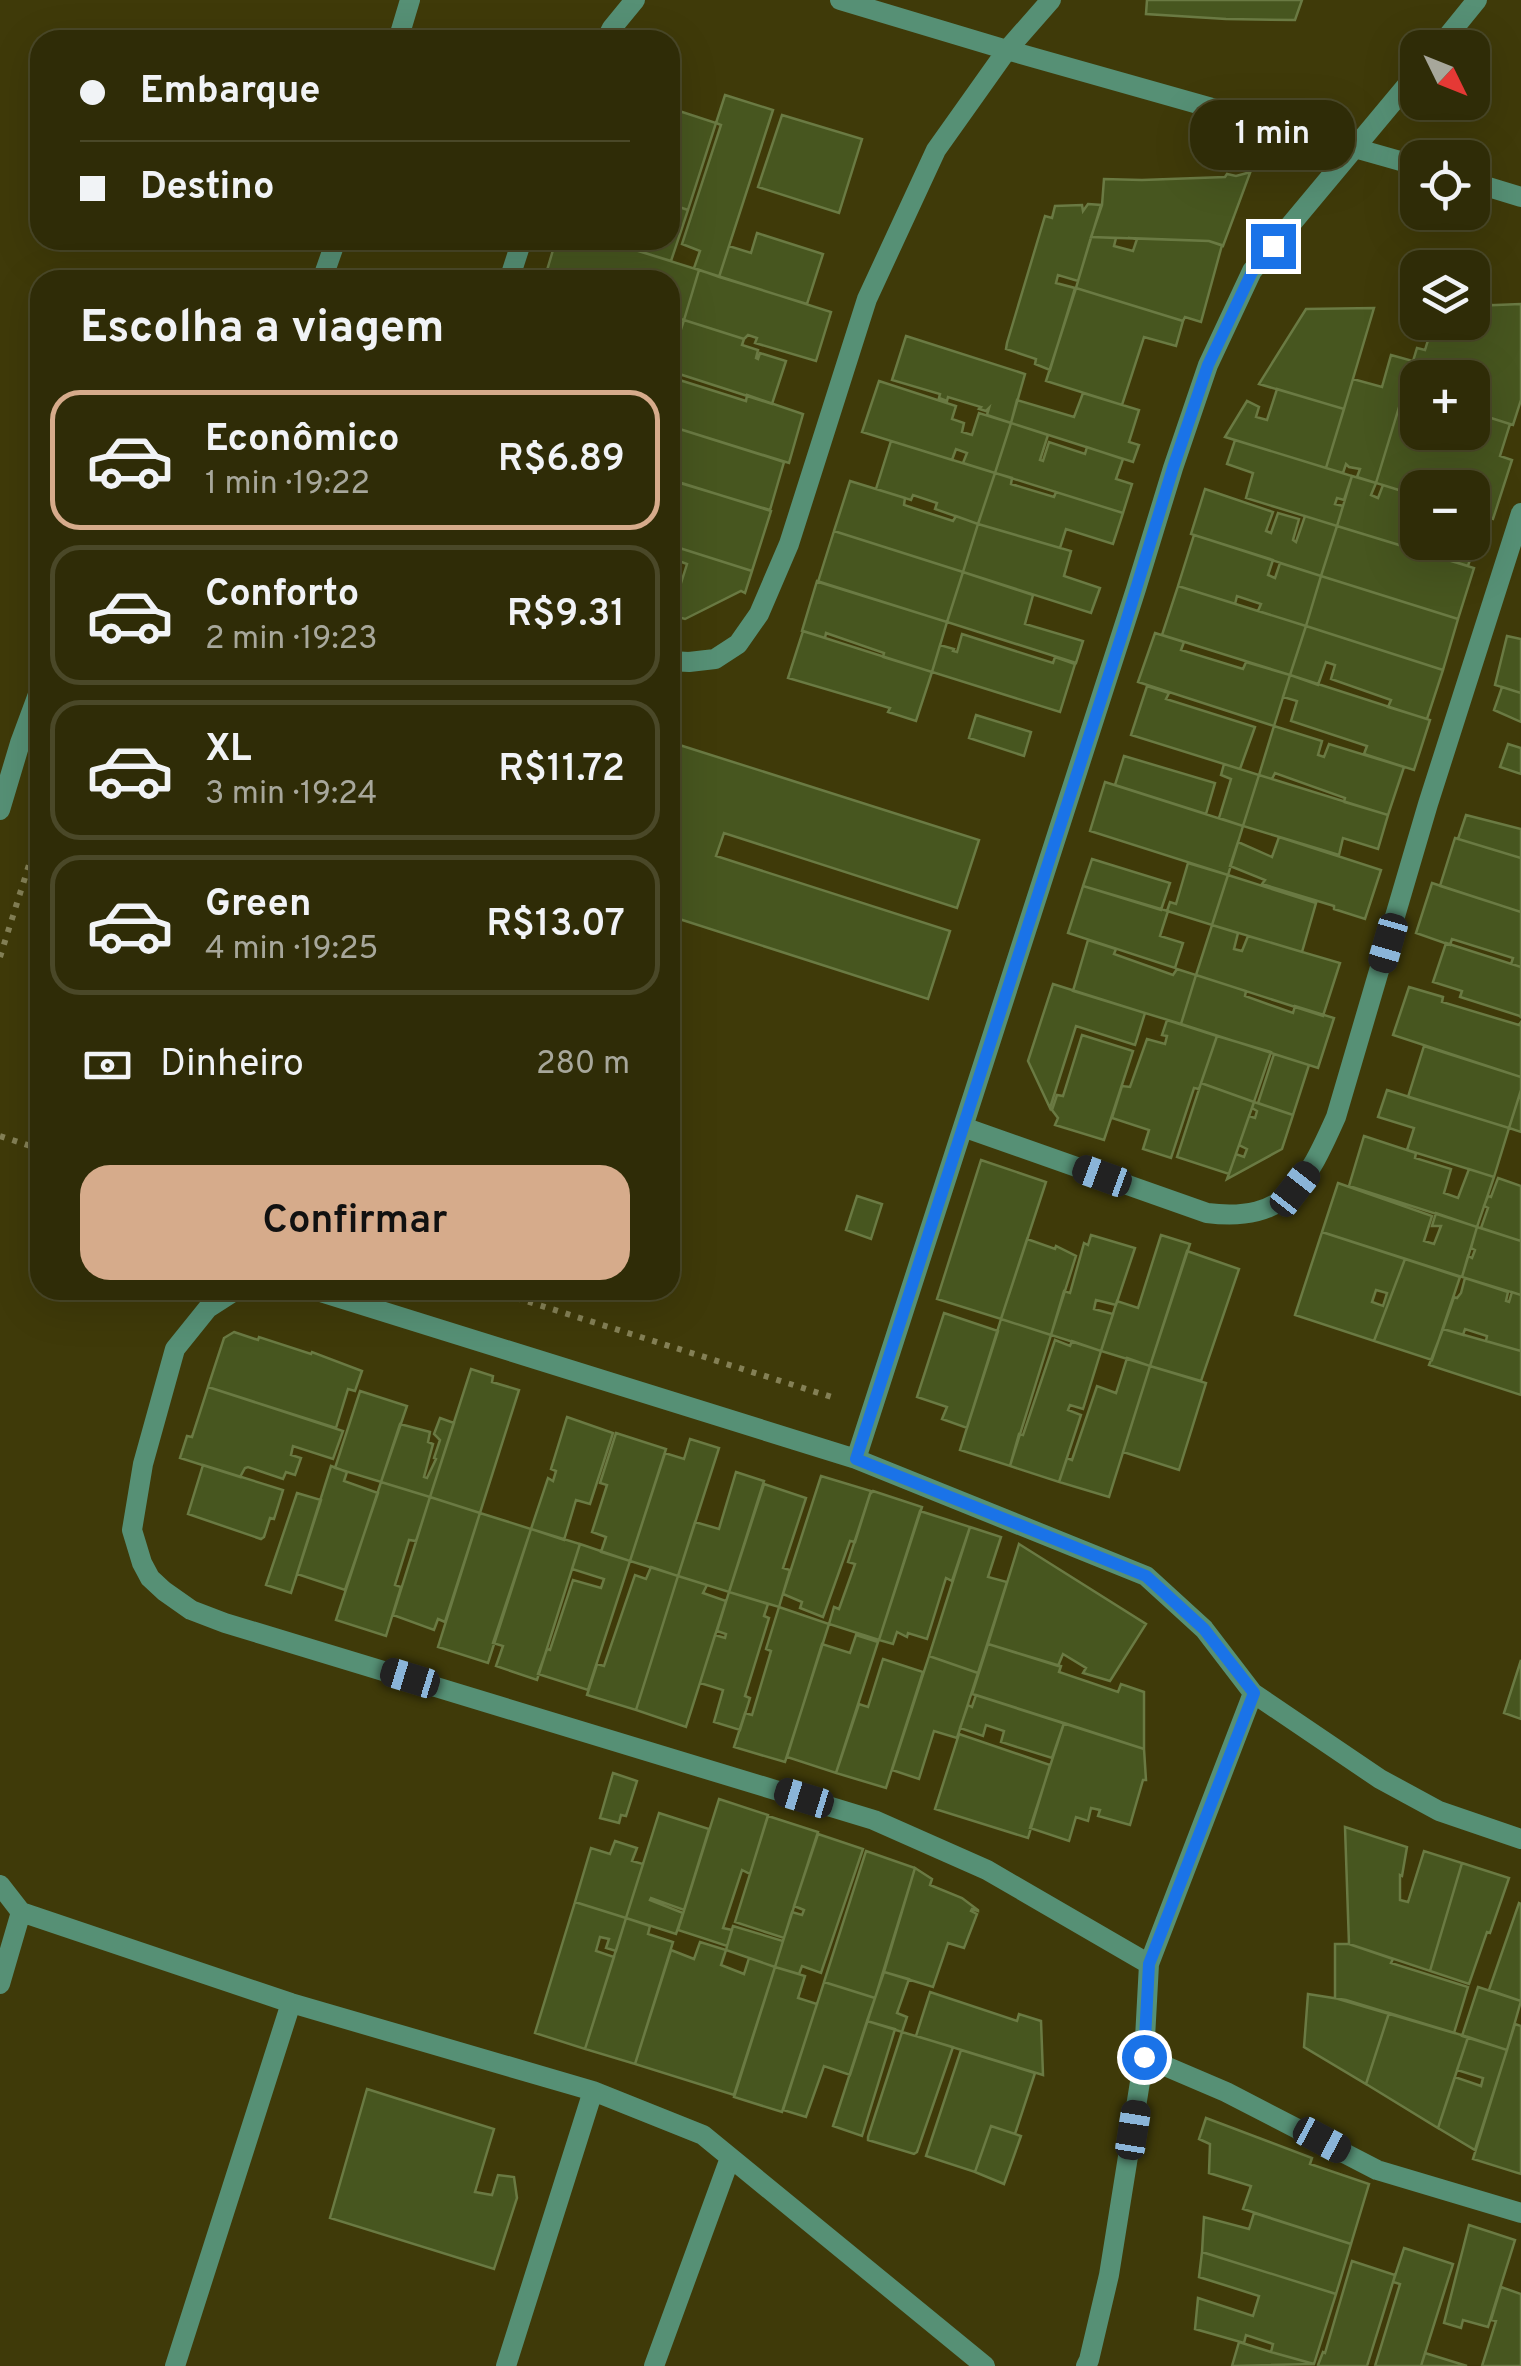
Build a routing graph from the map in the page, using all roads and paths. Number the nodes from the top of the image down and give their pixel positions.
1 (410, 0) edge
2 (636, 0) edge
3 (840, 0) edge
4 (1051, 0) edge
5 (1478, 0) edge
6 (401, 30) edge
7 (611, 30) edge
8 (1453, 30) edge
9 (1007, 50) junction
10 (1400, 94) edge
11 (1357, 147) junction
12 (1400, 160) edge
13 (1490, 188) edge
14 (1521, 197) edge
15 (1521, 513) edge
16 (680, 662) edge
17 (30, 719) edge
18 (0, 810) edge
19 (30, 862) edge
20 (0, 957) edge
21 (964, 1127) junction
22 (0, 1136) edge
23 (30, 1145) edge
24 (220, 1300) edge
25 (346, 1300) edge
26 (523, 1300) edge
27 (835, 1398) dead end
28 (856, 1459) junction
29 (1254, 1693) junction
30 (1521, 1840) edge
31 (0, 1885) edge
32 (21, 1912) junction
33 (1149, 1964) junction
34 (0, 1984) edge
35 (291, 2003) junction
36 (1144, 2057) junction
37 (594, 2091) junction
38 (730, 2158) junction
39 (1521, 2213) edge
40 (175, 2366) edge
41 (506, 2366) edge
42 (654, 2366) edge
43 (984, 2366) edge
44 (1086, 2366) edge

1 - 6 street
2 - 7 street
3 - 9 street
4 - 9 street
5 - 8 street
9 - 11 street
9 - 16 street
10 - 11 street
11 - 12 street
11 - 21 street
13 - 14 street
15 - 21 street
17 - 18 street
19 - 20 path
21 - 28 street
22 - 23 path
24 - 33 street
25 - 28 street
26 - 27 path
28 - 29 street
29 - 30 street
29 - 33 street
31 - 32 street
32 - 34 street
32 - 35 street
33 - 36 street
35 - 37 street
35 - 40 street
36 - 39 street
36 - 44 street
37 - 38 street
37 - 41 street
38 - 42 street
38 - 43 street

